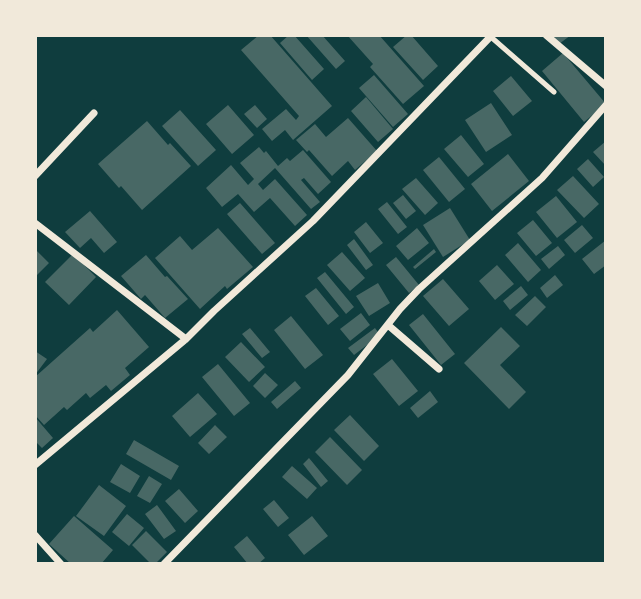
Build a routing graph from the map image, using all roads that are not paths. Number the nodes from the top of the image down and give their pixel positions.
1 (546, 35) edge
2 (491, 36) edge
3 (606, 86) edge
4 (554, 92) dead end
5 (606, 105) edge
6 (94, 113) dead end
7 (35, 176) edge
8 (35, 223) edge
9 (388, 325) junction
10 (186, 339) junction
11 (439, 369) dead end
12 (35, 465) edge
13 (35, 535) edge
14 (61, 564) edge
15 (164, 564) edge

1 - 3 street
2 - 4 lane
2 - 10 street
5 - 9 street
6 - 7 street
8 - 10 street
9 - 11 street
9 - 15 street
10 - 12 street
13 - 14 street

